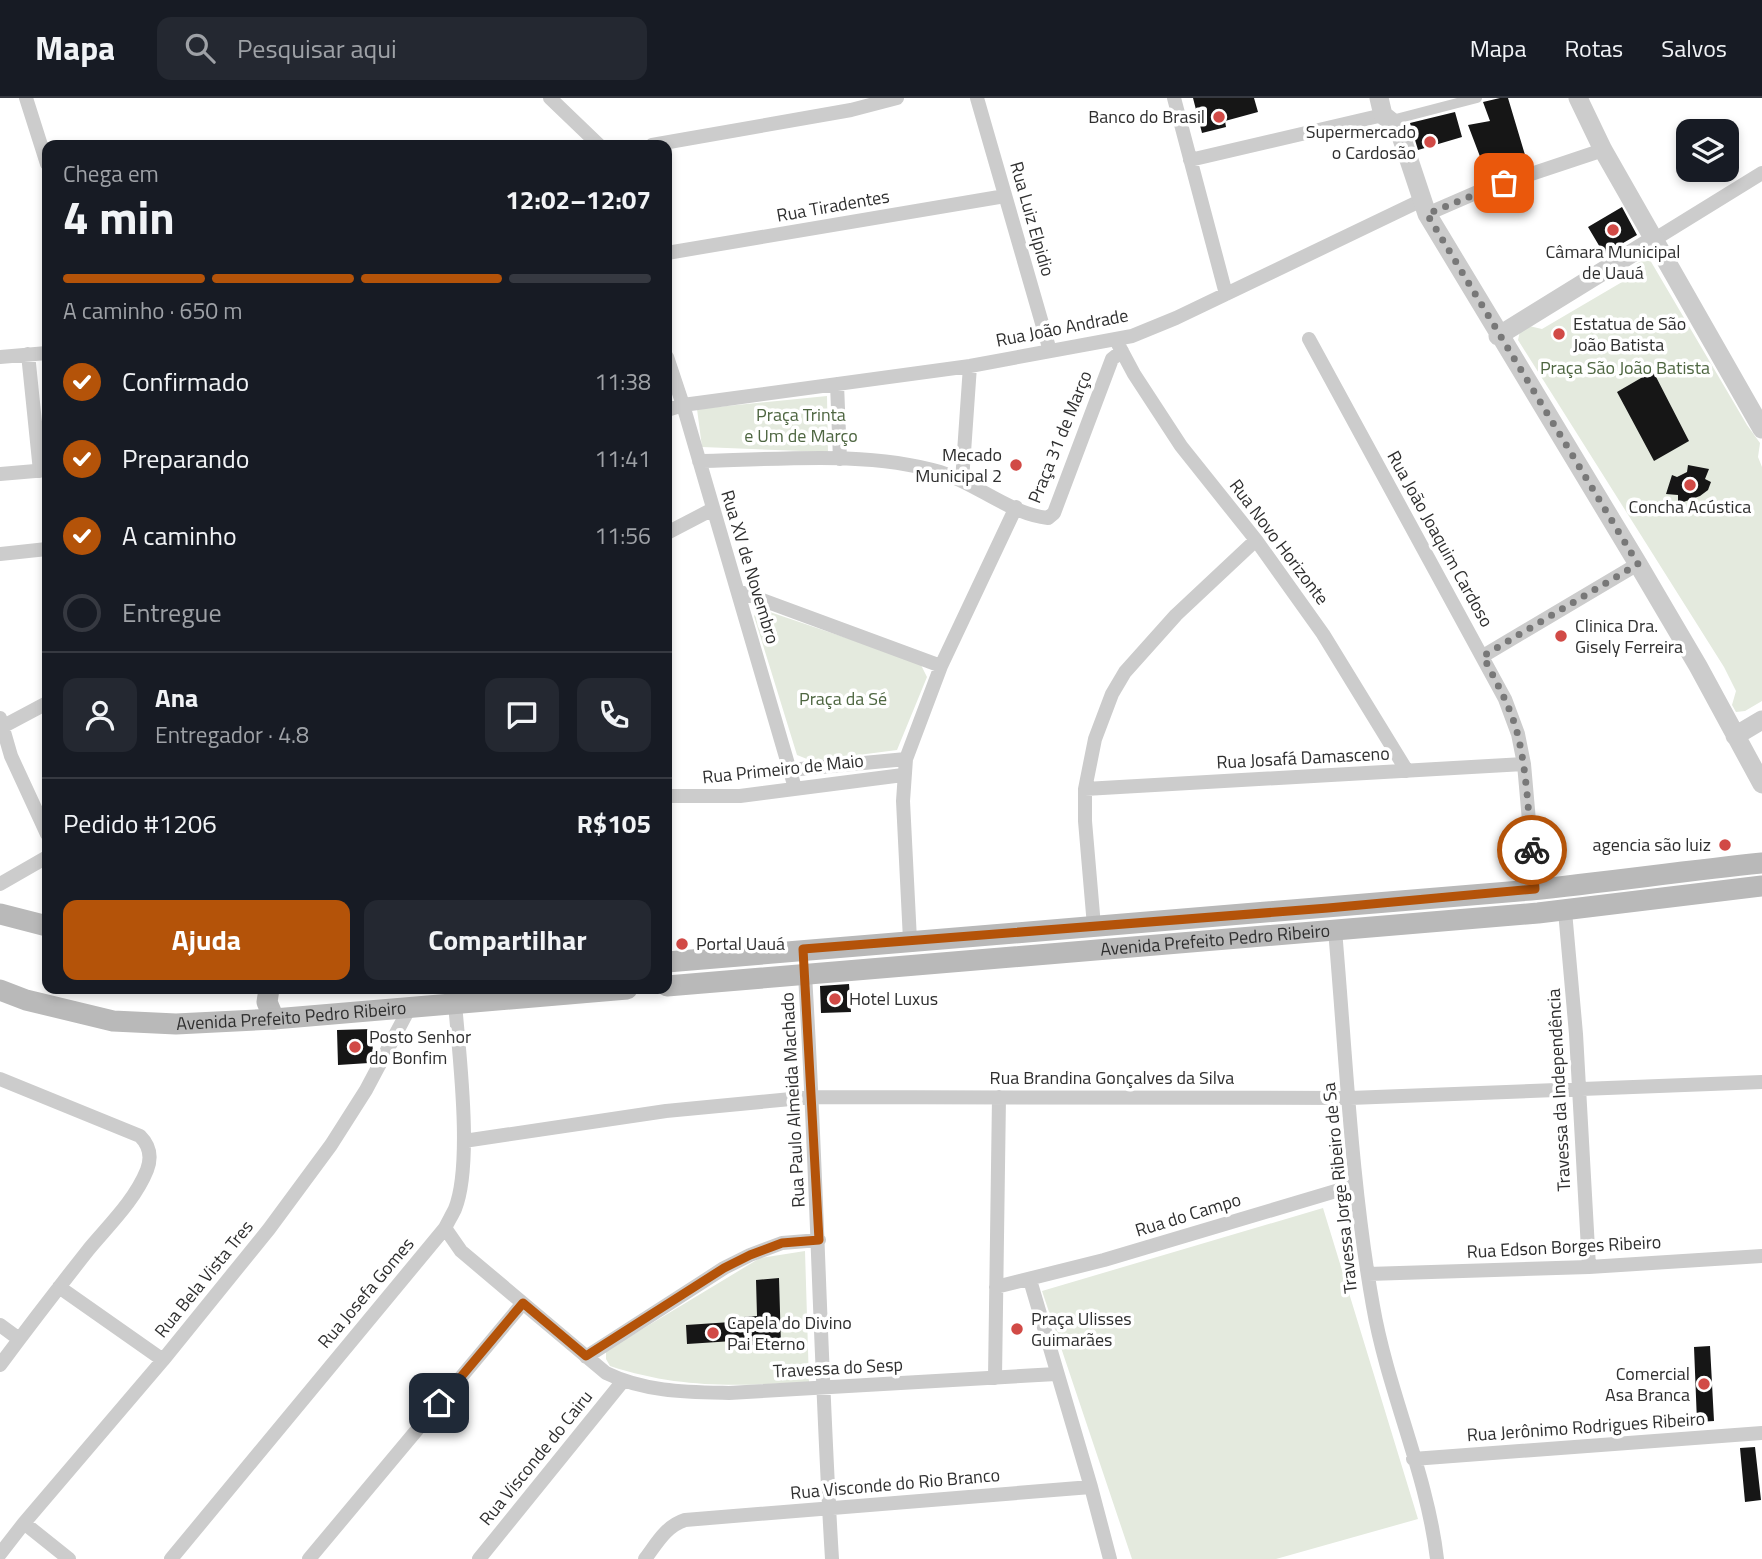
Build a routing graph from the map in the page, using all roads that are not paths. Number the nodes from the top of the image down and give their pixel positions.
1 (26, 98) edge
2 (550, 98) edge
3 (897, 98) edge
4 (977, 98) edge
5 (1174, 98) edge
6 (1477, 98) edge
7 (1578, 98) edge
8 (1385, 111) edge
9 (594, 140) edge
10 (672, 141) edge
11 (42, 148) edge
12 (1603, 150) junction
13 (1190, 160) junction
14 (1762, 173) edge
15 (1005, 196) junction
16 (1424, 207) junction
17 (1655, 239) junction
18 (672, 252) edge
19 (1226, 294) junction
20 (1499, 336) junction
21 (1308, 339) dead end
22 (1119, 346) junction
23 (1050, 351) junction
24 (42, 354) edge
25 (28, 355) junction
26 (0, 357) edge
27 (970, 366) junction
28 (672, 372) edge
29 (837, 384) junction
30 (683, 405) junction
31 (672, 408) edge
32 (1762, 429) edge
33 (840, 458) junction
34 (699, 461) junction
35 (42, 462) edge
36 (42, 470) edge
37 (0, 474) edge
38 (962, 481) junction
39 (1016, 507) junction
40 (713, 509) junction
41 (672, 530) edge
42 (1256, 540) junction
43 (42, 550) edge
44 (0, 554) edge
45 (1638, 564) junction
46 (738, 590) junction
47 (1483, 656) junction
48 (941, 666) junction
49 (42, 705) edge
50 (1762, 720) edge
51 (0, 724) edge
52 (1735, 736) junction
53 (905, 759) junction
54 (1524, 764) junction
55 (790, 770) junction
56 (1407, 771) junction
57 (903, 775) junction
58 (1762, 783) edge
59 (795, 788) junction
60 (1085, 789) junction
61 (672, 796) edge
62 (42, 823) edge
63 (42, 859) edge
64 (1762, 863) edge
65 (0, 884) edge
66 (1562, 886) junction
67 (1762, 886) edge
68 (1535, 889) junction
69 (1333, 907) junction
70 (1565, 911) junction
71 (1538, 913) junction
72 (0, 914) edge
73 (42, 925) edge
74 (1094, 926) junction
75 (1335, 930) junction
76 (910, 940) junction
77 (803, 949) junction
78 (1096, 950) junction
79 (672, 962) edge
80 (913, 966) junction
81 (805, 975) junction
82 (672, 986) edge
83 (0, 990) edge
84 (268, 994) edge
85 (566, 994) edge
86 (409, 998) edge
87 (455, 1003) junction
88 (274, 1019) junction
89 (0, 1079) edge
90 (1762, 1082) edge
91 (1578, 1090) junction
92 (812, 1097) junction
93 (999, 1097) junction
94 (1350, 1098) junction
95 (464, 1140) junction
96 (1356, 1185) junction
97 (445, 1228) junction
98 (819, 1240) junction
99 (1762, 1256) edge
100 (1589, 1267) junction
101 (1368, 1274) junction
102 (1030, 1280) junction
103 (59, 1287) junction
104 (996, 1287) junction
105 (523, 1303) junction
106 (0, 1325) edge
107 (19, 1339) junction
108 (586, 1356) junction
109 (163, 1360) junction
110 (0, 1365) edge
111 (1056, 1374) junction
112 (995, 1378) junction
113 (623, 1381) junction
114 (822, 1389) junction
115 (1762, 1433) edge
116 (1413, 1460) junction
117 (1091, 1487) junction
118 (829, 1509) junction
119 (24, 1523) junction
120 (0, 1529) edge
121 (12, 1538) junction
122 (0, 1555) edge
123 (69, 1559) edge
124 (171, 1559) edge
125 (309, 1559) edge
126 (479, 1559) edge
127 (645, 1559) edge
128 (832, 1559) edge
129 (1110, 1559) edge
130 (1437, 1559) edge

1 - 11 street
2 - 9 street
3 - 10 street
4 - 15 street, Rua Luiz Elpidio
5 - 13 street
6 - 8 street
7 - 12 street
8 - 13 street
8 - 16 street
12 - 16 street, Rua João Andrade
12 - 17 street
13 - 19 street
14 - 17 street
15 - 18 street, Rua Tiradentes
15 - 23 street, Rua Luiz Elpidio
16 - 19 street, Rua João Andrade
16 - 20 street
17 - 20 street
17 - 32 street
19 - 22 street, Rua João Andrade
20 - 45 street
21 - 47 street, Rua João Joaquim Cardoso
22 - 23 street, Rua João Andrade
22 - 39 street, Praça 31 de Março
22 - 42 street, Rua Novo Horizonte
23 - 27 street, Rua João Andrade
24 - 25 street
25 - 26 street
25 - 35 street
27 - 29 street, Rua João Andrade
27 - 38 street
28 - 30 street, Rua XV de Novembro
29 - 30 street, Rua João Andrade
29 - 33 street
30 - 31 street, Rua João Andrade
30 - 34 street, Rua XV de Novembro
33 - 34 street, Praça 31 de Março
33 - 38 street, Praça 31 de Março
34 - 40 street, Rua XV de Novembro
36 - 37 street
38 - 39 street, Praça 31 de Março
39 - 48 street
40 - 41 street
40 - 46 street, Rua XV de Novembro
42 - 56 street, Rua Novo Horizonte
42 - 60 street
43 - 44 street
45 - 47 street
45 - 52 street
46 - 48 street
46 - 55 street, Rua XV de Novembro
47 - 54 street, Rua João Joaquim Cardoso
48 - 53 street
49 - 51 street
50 - 52 street
51 - 62 street
52 - 58 street
53 - 55 street, Rua Primeiro de Maio
53 - 57 street
54 - 56 street, Rua Josafá Damasceno
54 - 68 street, Rua João Joaquim Cardoso
55 - 59 street, Rua XV de Novembro
56 - 60 street, Rua Josafá Damasceno
57 - 59 street, Rua Primeiro de Maio
57 - 76 street
59 - 61 street, Rua Primeiro de Maio
60 - 74 street
63 - 65 street
64 - 66 main road, Avenida Prefeito Pedro Ribeiro
66 - 68 main road, Avenida Prefeito Pedro Ribeiro
66 - 70 main road
67 - 70 main road, Avenida Prefeito Pedro Ribeiro
68 - 69 main road, Avenida Prefeito Pedro Ribeiro
68 - 71 main road
69 - 74 main road, Avenida Prefeito Pedro Ribeiro
69 - 75 main road
70 - 71 main road, Avenida Prefeito Pedro Ribeiro
70 - 91 street, Travessa da Independência
71 - 75 main road, Avenida Prefeito Pedro Ribeiro
72 - 73 main road
74 - 76 main road, Avenida Prefeito Pedro Ribeiro
74 - 78 main road
75 - 78 main road, Avenida Prefeito Pedro Ribeiro
75 - 94 street, Travessa Jorge Ribeiro de Sa
76 - 77 main road, Avenida Prefeito Pedro Ribeiro
76 - 80 main road
77 - 79 main road, Avenida Prefeito Pedro Ribeiro
77 - 81 main road
78 - 80 main road, Avenida Prefeito Pedro Ribeiro
80 - 81 main road, Avenida Prefeito Pedro Ribeiro
81 - 82 main road, Avenida Prefeito Pedro Ribeiro
81 - 92 street, Rua Paulo Almeida Machado
83 - 88 main road, Avenida Prefeito Pedro Ribeiro
84 - 88 main road
85 - 87 main road, Avenida Prefeito Pedro Ribeiro
86 - 87 main road, Avenida Prefeito Pedro Ribeiro
86 - 88 main road, Avenida Prefeito Pedro Ribeiro
86 - 109 street, Rua Bela Vista Tres
87 - 95 street, Rua Josefa Gomes
89 - 103 street
90 - 91 street, Rua Brandina Gonçalves da Silva
91 - 94 street, Rua Brandina Gonçalves da Silva
91 - 100 street, Travessa da Independência
92 - 93 street, Rua Brandina Gonçalves da Silva
92 - 95 street, Rua Brandina Gonçalves da Silva
92 - 98 street, Rua Paulo Almeida Machado
93 - 94 street, Rua Brandina Gonçalves da Silva
93 - 104 street
94 - 96 street, Travessa Jorge Ribeiro de Sa
95 - 97 street, Rua Josefa Gomes
96 - 101 street, Travessa Jorge Ribeiro de Sa
96 - 102 street, Rua do Campo
97 - 105 street, Travessa do Sesp
97 - 124 street, Rua Josefa Gomes
98 - 108 street
98 - 114 street, Rua Paulo Almeida Machado
99 - 100 street, Rua Edson Borges Ribeiro
100 - 101 street, Rua Edson Borges Ribeiro
101 - 116 street, Travessa Jorge Ribeiro de Sa
102 - 104 street, Rua do Campo
102 - 111 street
103 - 107 street
103 - 109 street
104 - 112 street
105 - 108 street, Travessa do Sesp
105 - 125 street
106 - 107 street
107 - 110 street
108 - 113 street, Travessa do Sesp
109 - 119 street, Rua Bela Vista Tres
111 - 112 street, Travessa do Sesp
111 - 117 street
112 - 114 street, Travessa do Sesp
113 - 114 street, Travessa do Sesp
113 - 126 street, Rua Visconde do Cairu
114 - 118 street, Rua Paulo Almeida Machado
115 - 116 street, Rua Jerônimo Rodrigues Ribeiro
116 - 130 street, Travessa Jorge Ribeiro de Sa
117 - 118 street, Rua Visconde do Rio Branco
117 - 129 street
118 - 127 street, Rua Visconde do Rio Branco
118 - 128 street, Rua Paulo Almeida Machado
119 - 121 street, Rua Bela Vista Tres
119 - 123 street
120 - 121 street
121 - 122 street, Rua Bela Vista Tres

